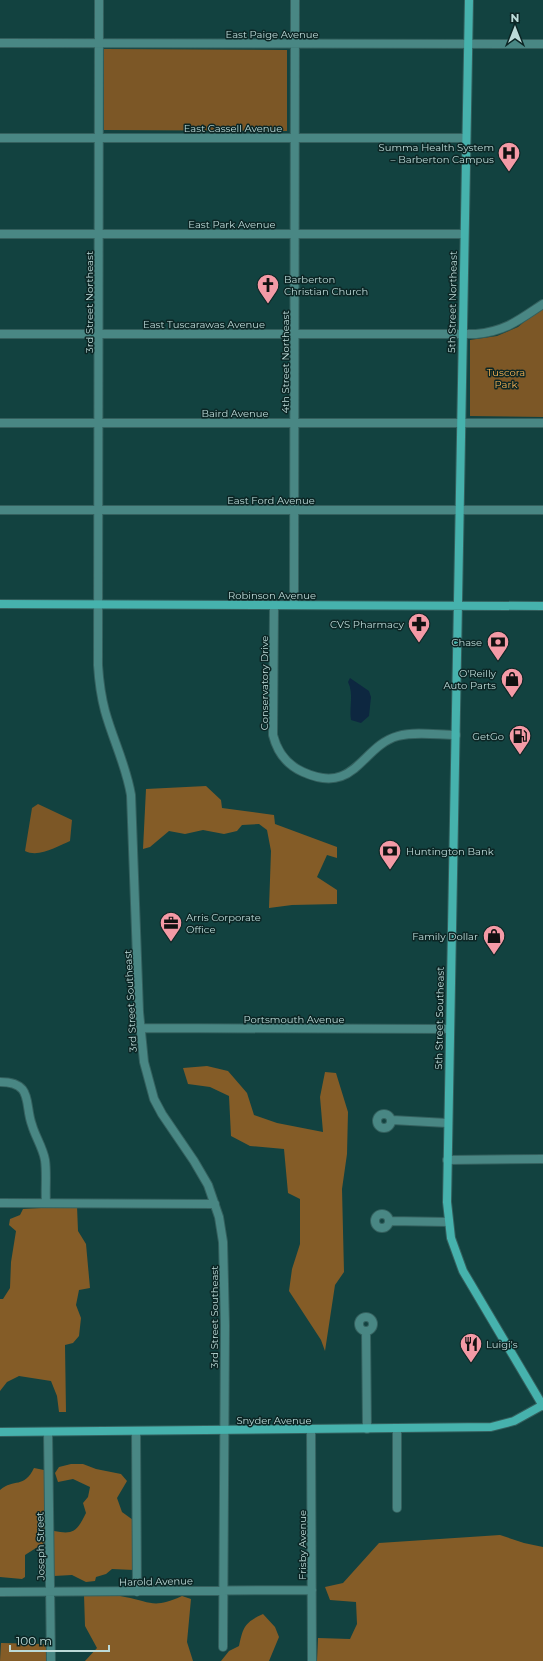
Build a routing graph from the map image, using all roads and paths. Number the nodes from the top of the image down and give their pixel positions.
1 (99, 0) edge
2 (295, 0) edge
3 (469, 0) edge
4 (0, 43) edge
5 (99, 43) junction
6 (468, 43) junction
7 (296, 44) junction
8 (543, 44) edge
9 (0, 138) edge
10 (99, 138) junction
11 (296, 138) junction
12 (465, 138) junction
13 (0, 234) edge
14 (99, 234) junction
15 (295, 234) junction
16 (464, 234) junction
17 (543, 304) edge
18 (0, 334) edge
19 (99, 334) junction
20 (295, 334) junction
21 (462, 334) junction
22 (0, 423) edge
23 (99, 423) junction
24 (294, 423) junction
25 (460, 423) junction
26 (543, 423) edge
27 (0, 510) edge
28 (98, 510) junction
29 (296, 510) junction
30 (459, 510) junction
31 (543, 510) edge
32 (0, 604) edge
33 (98, 604) junction
34 (274, 605) junction
35 (294, 605) junction
36 (458, 605) junction
37 (543, 606) edge
38 (456, 735) junction
39 (140, 1028) junction
40 (449, 1029) junction
41 (0, 1082) edge
42 (392, 1120) dead end
43 (447, 1123) junction
44 (543, 1159) edge
45 (447, 1160) junction
46 (0, 1203) edge
47 (46, 1203) junction
48 (215, 1204) junction
49 (390, 1221) dead end
50 (448, 1222) junction
51 (366, 1331) dead end
52 (543, 1406) edge
53 (367, 1429) junction
54 (397, 1429) junction
55 (223, 1430) junction
56 (311, 1430) junction
57 (136, 1431) junction
58 (0, 1432) edge
59 (48, 1432) junction
60 (397, 1508) dead end
61 (312, 1590) junction
62 (224, 1591) junction
63 (0, 1592) edge
64 (51, 1592) junction
65 (137, 1592) junction
66 (223, 1647) dead end
67 (51, 1661) edge
68 (312, 1661) edge

1 - 5 street, 3rd Street Northeast
2 - 7 street, 4th Street Northeast
3 - 6 main road, 5th Street Northeast
4 - 5 street, East Paige Avenue
5 - 7 street, East Paige Avenue
5 - 10 street, 3rd Street Northeast
6 - 7 street, East Paige Avenue
6 - 8 street, East Paige Avenue
6 - 12 main road, 5th Street Northeast
7 - 11 street, 4th Street Northeast
9 - 10 street, East Cassell Avenue
10 - 11 street, East Cassell Avenue
10 - 14 street, 3rd Street Northeast
11 - 12 street, East Cassell Avenue
11 - 15 street, 4th Street Northeast
12 - 16 main road, 5th Street Northeast
13 - 14 street, East Park Avenue
14 - 15 street, East Park Avenue
14 - 19 street, 3rd Street Northeast
15 - 16 street, East Park Avenue
15 - 20 street, 4th Street Northeast
16 - 21 main road, 5th Street Northeast
17 - 21 street, East Tuscarawas Avenue
18 - 19 street, East Tuscarawas Avenue
19 - 20 street, East Tuscarawas Avenue
19 - 23 street, 3rd Street Northeast
20 - 21 street, East Tuscarawas Avenue
20 - 24 street, 4th Street Northeast
21 - 25 main road, 5th Street Northeast
22 - 23 street, Baird Avenue
23 - 24 street, Baird Avenue
23 - 28 street, 3rd Street Northeast
24 - 25 street, Baird Avenue
24 - 29 street, 4th Street Northeast
25 - 26 street, Baird Avenue
25 - 30 main road, 5th Street Northeast
27 - 28 street, East Ford Avenue
28 - 29 street, East Ford Avenue
28 - 33 street, 3rd Street Northeast
29 - 30 street, East Ford Avenue
29 - 35 street, 4th Street Northeast
30 - 31 street, East Ford Avenue
30 - 36 main road, 5th Street Northeast
32 - 33 main road, Robinson Avenue
33 - 34 main road, Robinson Avenue
33 - 39 street, 3rd Street Southeast
34 - 35 main road, Robinson Avenue
34 - 38 street, Conservatory Drive
35 - 36 main road, Robinson Avenue
36 - 37 main road, Robinson Avenue
36 - 38 main road, 5th Street Southeast
38 - 40 main road, 5th Street Southeast
39 - 40 street, Portsmouth Avenue
39 - 48 street, 3rd Street Southeast
40 - 43 main road, 5th Street Southeast
41 - 47 street
42 - 43 street
43 - 45 main road, 5th Street Southeast
44 - 45 street
45 - 50 main road, 5th Street Southeast
46 - 47 street
47 - 48 street
48 - 55 street, 3rd Street Southeast
49 - 50 street
50 - 52 main road, 5th Street Southeast
51 - 53 street
52 - 54 main road, Snyder Avenue
53 - 54 main road, Snyder Avenue
53 - 56 main road, Snyder Avenue
54 - 60 street
55 - 56 main road, Snyder Avenue
55 - 57 main road, Snyder Avenue
55 - 62 street, 3rd Street Southeast
56 - 61 street, Frisby Avenue
57 - 59 main road, Snyder Avenue
57 - 65 street
58 - 59 main road, Snyder Avenue
59 - 64 street, Joseph Street
61 - 62 street, Harold Avenue
61 - 68 street, Frisby Avenue
62 - 65 street, Harold Avenue
62 - 66 street, 3rd Street Southeast
63 - 64 street, Harold Avenue
64 - 65 street, Harold Avenue
64 - 67 street, Joseph Street

